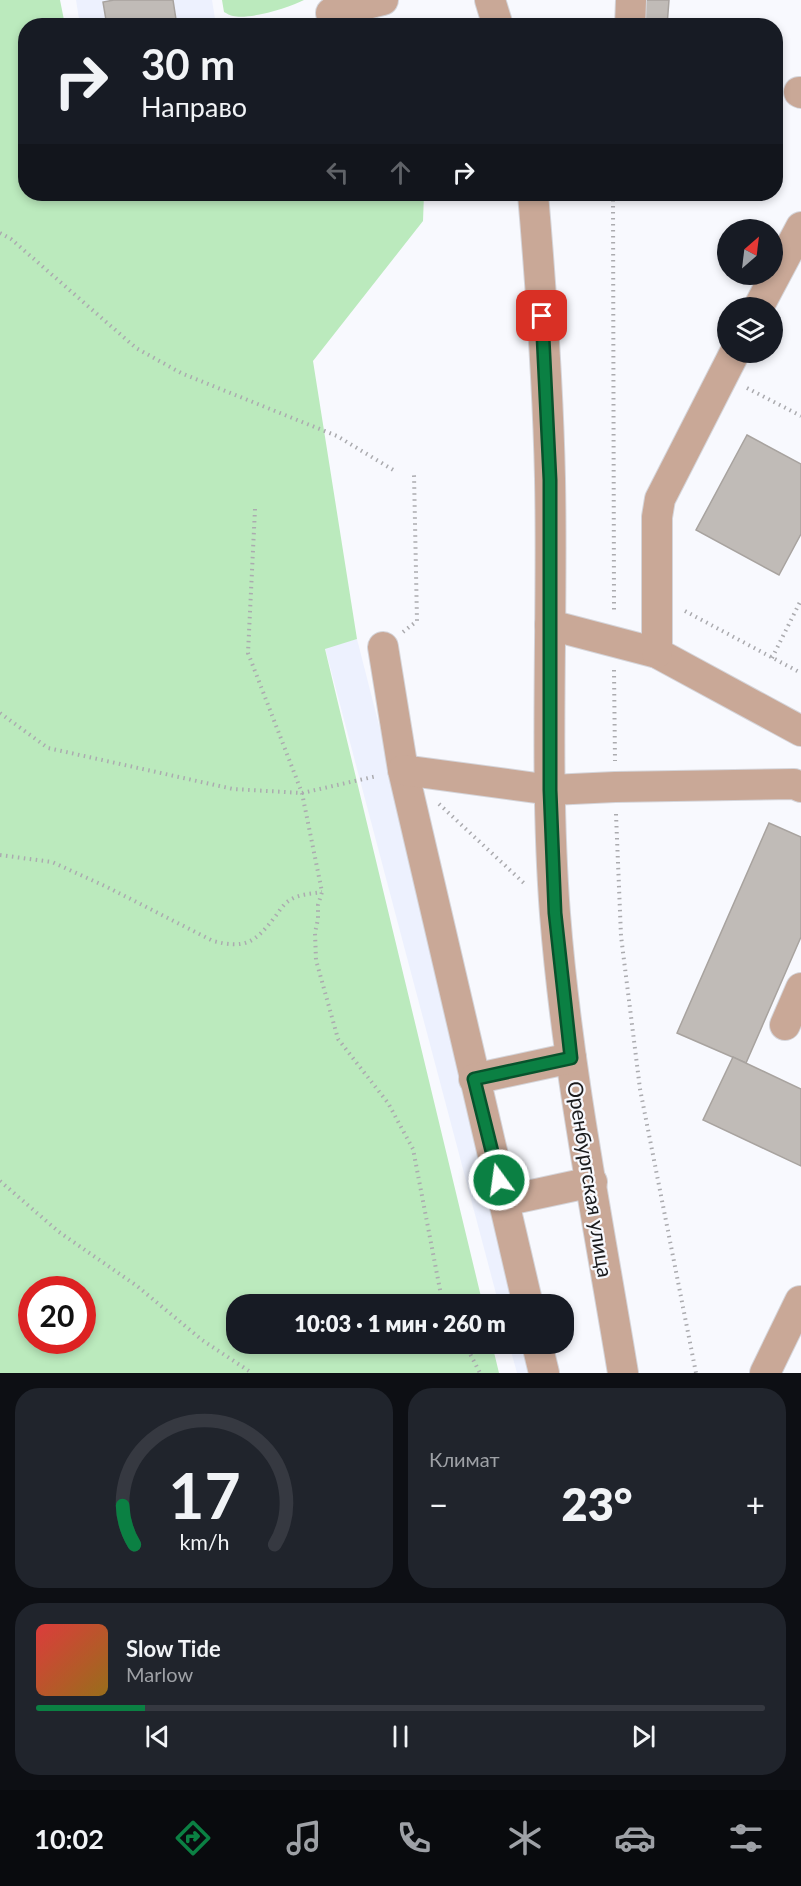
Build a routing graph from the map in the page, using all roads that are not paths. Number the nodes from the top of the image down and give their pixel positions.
1 (382, 0) edge
2 (490, 0) edge
3 (631, 0) edge
4 (331, 13) dead end
5 (496, 18) edge
6 (630, 18) edge
7 (534, 201) edge
8 (801, 227) edge
9 (764, 297) edge
10 (729, 364) edge
11 (550, 625) junction
12 (383, 647) road end
13 (657, 653) junction
14 (801, 730) edge
15 (403, 770) junction
16 (801, 787) edge
17 (550, 790) junction
18 (801, 988) edge
19 (785, 1025) dead end
20 (571, 1058) junction
21 (474, 1079) junction
22 (592, 1182) junction
23 (504, 1200) junction
24 (525, 1294) edge
25 (800, 1301) edge
26 (539, 1354) edge
27 (544, 1373) edge
28 (623, 1373) edge
29 (765, 1373) edge

1 - 4 street
2 - 5 street
3 - 6 street
7 - 11 street, Оренбургская улица
8 - 9 street
10 - 13 street
11 - 13 street
11 - 17 street, Оренбургская улица
12 - 15 street
13 - 14 street
15 - 17 street
15 - 21 street
16 - 17 street
17 - 20 street, Оренбургская улица
18 - 19 street
20 - 21 street
20 - 22 street, Оренбургская улица
21 - 23 street
22 - 23 street
22 - 28 street, Оренбургская улица
23 - 24 street
25 - 29 street
26 - 27 street

